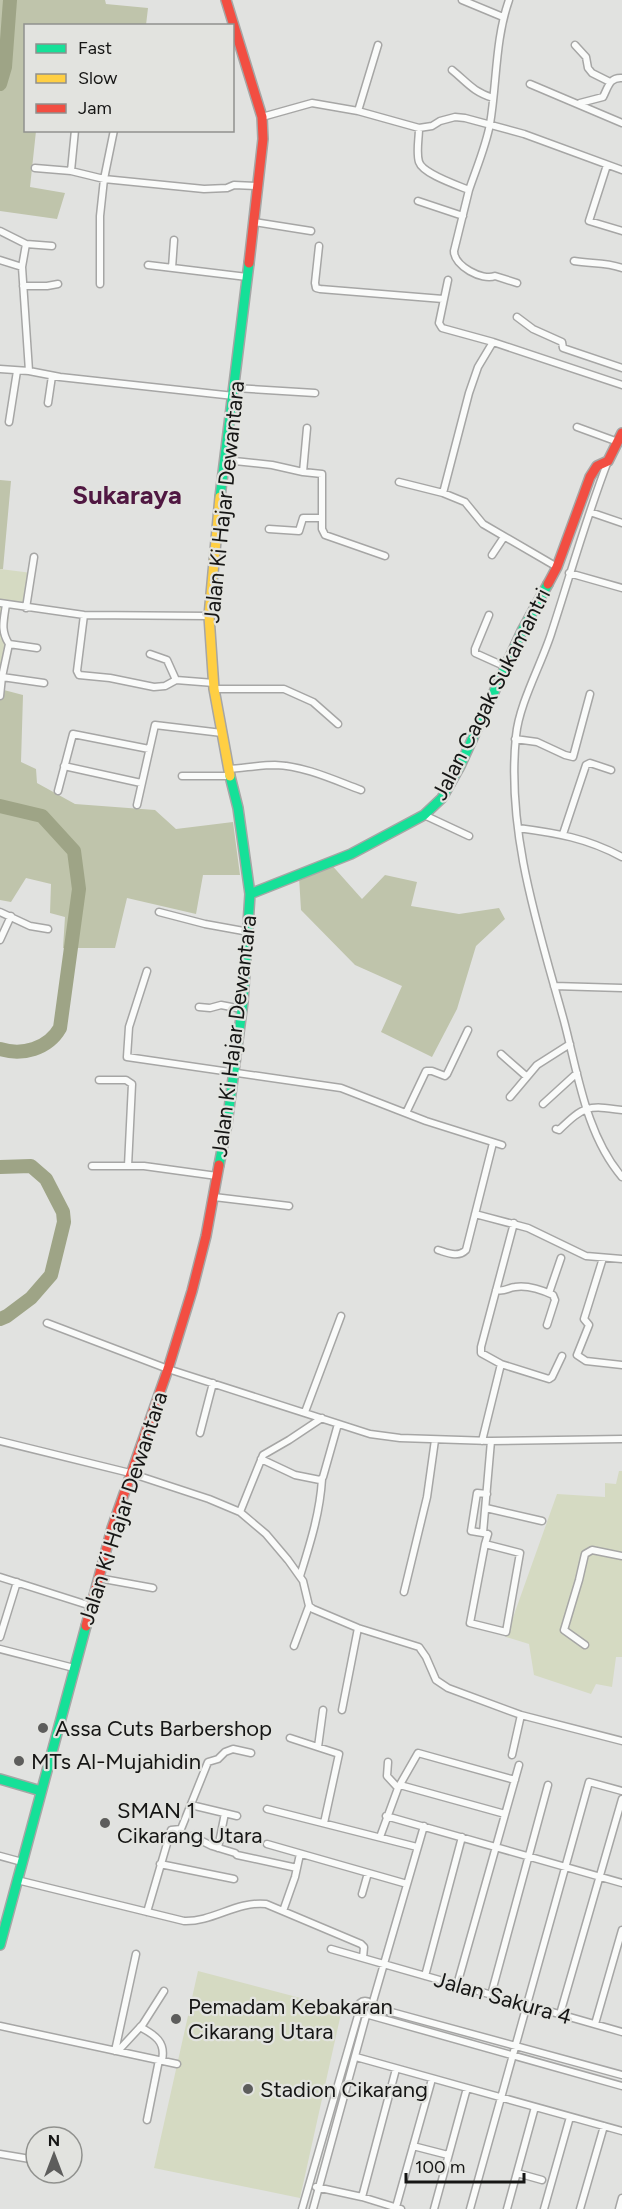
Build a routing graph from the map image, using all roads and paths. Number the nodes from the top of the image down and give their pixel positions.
1 (226, 0) edge
2 (462, 0) edge
3 (509, 0) edge
4 (503, 17) junction
5 (233, 24) edge
6 (234, 26) edge
7 (378, 45) dead end
8 (575, 45) dead end
9 (452, 70) dead end
10 (622, 78) edge
11 (610, 82) junction
12 (530, 84) dead end
13 (493, 98) junction
14 (580, 104) junction
15 (358, 111) junction
16 (262, 117) junction
17 (622, 123) edge
18 (489, 126) junction
19 (419, 128) junction
20 (75, 132) edge
21 (114, 132) edge
22 (607, 165) junction
23 (35, 168) dead end
24 (622, 170) edge
25 (71, 171) junction
26 (104, 179) junction
27 (257, 186) junction
28 (469, 190) junction
29 (418, 201) dead end
30 (463, 216) junction
31 (254, 222) junction
32 (0, 231) edge
33 (311, 231) dead end
34 (622, 231) edge
35 (174, 240) dead end
36 (26, 244) junction
37 (52, 246) dead end
38 (320, 246) dead end
39 (0, 260) edge
40 (574, 261) dead end
41 (148, 265) dead end
42 (22, 267) junction
43 (172, 268) junction
44 (622, 268) edge
45 (247, 277) junction
46 (448, 280) dead end
47 (517, 283) dead end
48 (58, 284) dead end
49 (100, 284) dead end
50 (23, 286) junction
51 (443, 299) junction
52 (516, 317) dead end
53 (493, 342) junction
54 (622, 368) edge
55 (0, 369) edge
56 (16, 371) junction
57 (29, 371) junction
58 (52, 376) junction
59 (622, 385) edge
60 (235, 392) junction
61 (315, 393) dead end
62 (48, 403) dead end
63 (9, 422) dead end
64 (577, 427) dead end
65 (307, 428) dead end
66 (620, 437) edge
67 (225, 460) junction
68 (608, 461) junction
69 (303, 472) junction
70 (399, 482) dead end
71 (443, 493) junction
72 (590, 512) junction
73 (322, 518) junction
74 (622, 523) edge
75 (269, 529) dead end
76 (504, 537) junction
77 (492, 555) dead end
78 (385, 556) dead end
79 (34, 557) dead end
80 (557, 567) junction
81 (569, 573) junction
82 (622, 588) edge
83 (3, 604) edge
84 (26, 608) junction
85 (84, 615) junction
86 (489, 615) dead end
87 (209, 616) junction
88 (9, 644) junction
89 (37, 648) dead end
90 (150, 654) dead end
91 (506, 667) junction
92 (2, 677) junction
93 (176, 680) junction
94 (44, 683) dead end
95 (214, 686) junction
96 (590, 694) dead end
97 (0, 696) edge
98 (338, 724) dead end
99 (222, 733) junction
100 (515, 739) junction
101 (149, 749) junction
102 (64, 766) junction
103 (611, 770) dead end
104 (229, 773) junction
105 (182, 776) dead end
106 (141, 783) junction
107 (361, 790) dead end
108 (58, 791) dead end
109 (137, 805) dead end
110 (424, 815) junction
111 (518, 828) junction
112 (563, 834) junction
113 (469, 836) dead end
114 (622, 856) edge
115 (250, 894) junction
116 (0, 912) edge
117 (159, 912) dead end
118 (11, 916) junction
119 (48, 929) dead end
120 (249, 932) junction
121 (0, 940) edge
122 (147, 971) dead end
123 (554, 986) junction
124 (622, 988) edge
125 (199, 1006) dead end
126 (242, 1009) junction
127 (468, 1030) dead end
128 (570, 1044) junction
129 (501, 1054) dead end
130 (233, 1072) junction
131 (577, 1072) junction
132 (526, 1076) junction
133 (99, 1080) dead end
134 (510, 1096) dead end
135 (543, 1104) dead end
136 (587, 1107) junction
137 (622, 1110) edge
138 (406, 1113) junction
139 (556, 1129) dead end
140 (493, 1143) junction
141 (502, 1145) dead end
142 (92, 1166) dead end
143 (128, 1166) junction
144 (217, 1176) junction
145 (622, 1177) edge
146 (214, 1197) junction
147 (289, 1206) dead end
148 (475, 1214) junction
149 (514, 1223) junction
150 (438, 1250) dead end
151 (561, 1258) dead end
152 (603, 1258) junction
153 (622, 1259) edge
154 (496, 1290) junction
155 (549, 1293) junction
156 (341, 1316) dead end
157 (47, 1323) dead end
158 (547, 1325) dead end
159 (562, 1356) dead end
160 (501, 1364) junction
161 (622, 1365) edge
162 (168, 1369) junction
163 (213, 1383) junction
164 (304, 1412) junction
165 (322, 1418) junction
166 (338, 1424) junction
167 (200, 1432) dead end
168 (622, 1439) edge
169 (435, 1440) junction
170 (0, 1441) edge
171 (482, 1441) junction
172 (491, 1441) junction
173 (261, 1460) junction
174 (130, 1473) junction
175 (322, 1479) junction
176 (487, 1494) junction
177 (486, 1508) junction
178 (240, 1512) junction
179 (542, 1521) dead end
180 (483, 1533) junction
181 (485, 1545) junction
182 (622, 1556) edge
183 (300, 1576) junction
184 (0, 1577) edge
185 (98, 1578) junction
186 (17, 1582) junction
187 (153, 1588) dead end
188 (404, 1592) dead end
189 (91, 1606) junction
190 (309, 1606) junction
191 (358, 1628) junction
192 (0, 1637) edge
193 (585, 1645) dead end
194 (294, 1646) dead end
195 (0, 1649) edge
196 (74, 1668) junction
197 (323, 1710) dead end
198 (342, 1710) dead end
199 (521, 1715) junction
200 (290, 1738) dead end
201 (622, 1741) edge
202 (318, 1747) junction
203 (251, 1754) dead end
204 (512, 1755) dead end
205 (388, 1762) dead end
206 (519, 1765) dead end
207 (0, 1779) edge
208 (514, 1780) junction
209 (548, 1785) dead end
210 (399, 1786) junction
211 (41, 1791) junction
212 (622, 1791) edge
213 (622, 1799) edge
214 (191, 1804) junction
215 (267, 1809) dead end
216 (225, 1813) junction
217 (505, 1814) junction
218 (237, 1816) dead end
219 (386, 1816) junction
220 (324, 1823) junction
221 (424, 1826) junction
222 (613, 1831) junction
223 (622, 1833) edge
224 (192, 1836) dead end
225 (380, 1837) junction
226 (462, 1837) junction
227 (267, 1844) dead end
228 (496, 1846) junction
229 (417, 1847) junction
230 (218, 1848) junction
231 (300, 1854) junction
232 (0, 1856) edge
233 (530, 1857) junction
234 (22, 1862) junction
235 (160, 1864) junction
236 (566, 1867) junction
237 (297, 1868) junction
238 (368, 1873) junction
239 (600, 1877) junction
240 (234, 1879) dead end
241 (17, 1880) junction
242 (622, 1883) edge
243 (407, 1884) junction
244 (362, 1894) dead end
245 (283, 1911) junction
246 (147, 1912) junction
247 (622, 1930) edge
248 (2, 1931) edge
249 (0, 1946) edge
250 (331, 1949) dead end
251 (136, 1954) dead end
252 (363, 1958) junction
253 (383, 1964) junction
254 (424, 1976) junction
255 (458, 1985) junction
256 (164, 1991) dead end
257 (491, 1995) junction
258 (527, 2005) junction
259 (372, 2006) junction
260 (359, 2012) junction
261 (560, 2014) junction
262 (368, 2015) junction
263 (595, 2024) junction
264 (0, 2026) edge
265 (140, 2027) junction
266 (622, 2032) edge
267 (515, 2046) junction
268 (117, 2051) junction
269 (513, 2055) junction
270 (356, 2057) junction
271 (161, 2060) junction
272 (177, 2064) dead end
273 (396, 2069) junction
274 (622, 2076) edge
275 (432, 2079) junction
276 (622, 2086) edge
277 (466, 2088) junction
278 (501, 2098) junction
279 (536, 2107) junction
280 (570, 2117) junction
281 (147, 2120) dead end
282 (604, 2126) junction
283 (622, 2131) edge
284 (413, 2146) junction
285 (0, 2154) edge
286 (448, 2155) junction
287 (24, 2158) edge
288 (517, 2173) junction
289 (542, 2181) dead end
290 (310, 2186) junction
291 (318, 2188) junction
292 (363, 2197) junction
293 (622, 2198) edge
294 (399, 2208) edge
295 (302, 2209) edge
296 (313, 2209) edge
297 (434, 2209) edge
298 (470, 2209) edge
299 (507, 2209) edge
300 (544, 2209) edge
301 (580, 2209) edge
302 (619, 2209) edge

1 - 5 main road, Jalan Ki Hajar Dewantara
2 - 4 street
3 - 4 street
4 - 13 street
6 - 16 main road, Jalan Ki Hajar Dewantara
7 - 15 street
8 - 11 street
9 - 13 street
10 - 11 street
11 - 14 street
12 - 14 street
13 - 18 street
14 - 17 street
15 - 16 street
15 - 19 street
16 - 27 main road, Jalan Ki Hajar Dewantara
18 - 19 street
18 - 22 street
18 - 28 street
19 - 28 street
20 - 25 street
21 - 26 street
22 - 24 street
22 - 34 street
23 - 25 street
25 - 26 street
26 - 27 street
26 - 49 street
27 - 31 main road, Jalan Ki Hajar Dewantara
28 - 30 street
29 - 30 street
30 - 47 street
31 - 33 street
31 - 45 main road, Jalan Ki Hajar Dewantara
32 - 36 street
35 - 43 street
36 - 37 street
36 - 42 street
38 - 51 street
39 - 42 street
40 - 44 street
41 - 43 street
42 - 50 street
43 - 45 street
45 - 60 main road, Jalan Ki Hajar Dewantara
46 - 51 street
48 - 50 street
50 - 57 street
51 - 53 street
52 - 54 street
53 - 59 street
53 - 71 street
55 - 56 street
56 - 57 street
56 - 63 street
57 - 58 street
58 - 60 street
58 - 62 street
60 - 61 street
60 - 67 main road, Jalan Ki Hajar Dewantara
64 - 66 street
65 - 69 street
66 - 68 main road, Jalan Cagak Sukamantri
67 - 69 street
67 - 87 main road, Jalan Ki Hajar Dewantara
68 - 72 street
68 - 80 main road, Jalan Cagak Sukamantri
69 - 73 street
70 - 71 street
71 - 76 street
72 - 74 street
72 - 81 street
73 - 75 street
73 - 78 street
76 - 77 street
76 - 80 street
79 - 84 street
80 - 91 main road, Jalan Cagak Sukamantri
81 - 82 street
81 - 100 street
83 - 84 street
83 - 88 street
84 - 85 street
85 - 87 street
85 - 93 street
86 - 91 street
87 - 95 main road, Jalan Ki Hajar Dewantara
88 - 89 street
88 - 92 street
90 - 93 street
91 - 110 main road, Jalan Cagak Sukamantri
92 - 94 street
92 - 97 street
93 - 95 street
95 - 98 street
95 - 99 main road, Jalan Ki Hajar Dewantara
96 - 100 street
99 - 101 street
99 - 104 main road, Jalan Ki Hajar Dewantara
100 - 111 street
101 - 102 street
101 - 106 street
102 - 106 street
102 - 108 street
103 - 112 street
104 - 105 street
104 - 107 street
104 - 115 main road, Jalan Ki Hajar Dewantara
106 - 109 street
110 - 113 street
110 - 115 main road, Jalan Cagak Sukamantri
111 - 112 street
111 - 123 street
112 - 114 street
115 - 120 main road, Jalan Ki Hajar Dewantara
116 - 118 street
117 - 120 street
118 - 119 street
118 - 121 street
120 - 126 main road, Jalan Ki Hajar Dewantara
122 - 130 street
123 - 124 street
123 - 128 street
125 - 126 street
126 - 130 main road, Jalan Ki Hajar Dewantara
127 - 138 street
128 - 131 street
128 - 132 street
129 - 132 street
130 - 138 street
130 - 144 main road, Jalan Ki Hajar Dewantara
131 - 135 street
131 - 136 street
132 - 134 street
133 - 143 street
136 - 137 street
136 - 139 street
136 - 145 street
138 - 140 street
140 - 141 street
140 - 148 street
142 - 143 street
143 - 144 street
144 - 146 main road, Jalan Ki Hajar Dewantara
146 - 147 street
146 - 162 main road, Jalan Ki Hajar Dewantara
148 - 149 street
148 - 150 street
149 - 152 street
149 - 154 street
151 - 155 street
152 - 153 street
152 - 161 street
154 - 155 street
154 - 160 street
155 - 158 street
156 - 164 street
157 - 162 street
159 - 160 street
160 - 171 street
162 - 163 street
162 - 174 main road, Jalan Ki Hajar Dewantara
163 - 164 street
163 - 167 street
164 - 165 street
165 - 166 street
165 - 173 street
166 - 169 street
166 - 175 street
168 - 172 street
169 - 171 street
169 - 188 street
170 - 174 street
171 - 172 street
172 - 176 street
173 - 175 street
173 - 178 street
174 - 178 street
174 - 185 main road, Jalan Ki Hajar Dewantara
175 - 183 street
176 - 177 street
176 - 180 street
177 - 179 street
177 - 180 street
178 - 183 street
180 - 181 street
181 - 181 street
182 - 193 street
183 - 190 street
184 - 186 street
185 - 187 street
185 - 189 main road, Jalan Ki Hajar Dewantara
186 - 189 street
186 - 192 street
189 - 196 main road, Jalan Ki Hajar Dewantara
190 - 191 street
190 - 194 street
191 - 198 street
191 - 199 street
195 - 196 street
196 - 211 main road, Jalan Ki Hajar Dewantara
197 - 202 street
199 - 201 street
199 - 204 street
200 - 202 street
202 - 220 street
203 - 214 street
205 - 210 street
206 - 208 street
207 - 211 main road
208 - 210 street
208 - 217 street
209 - 233 street
210 - 217 street
210 - 219 street
211 - 234 main road, Jalan Ki Hajar Dewantara
212 - 236 street
213 - 222 street
214 - 216 street
214 - 235 street
215 - 220 street
216 - 218 street
216 - 230 street
217 - 228 street
219 - 221 street
219 - 225 street
220 - 225 street
221 - 226 street
221 - 229 street
222 - 223 street
222 - 239 street
224 - 230 street
225 - 229 street
226 - 228 street
226 - 254 street
227 - 231 street
228 - 233 street
228 - 255 street
229 - 243 street
230 - 237 street
231 - 237 street
231 - 238 street
232 - 234 street
233 - 236 street
233 - 257 street
234 - 241 main road, Jalan Ki Hajar Dewantara
235 - 240 street
235 - 246 street
236 - 239 street
236 - 258 street
237 - 245 street
238 - 243 street
238 - 244 street
239 - 242 street
239 - 261 street
241 - 246 street
241 - 248 main road, Jalan Ki Hajar Dewantara
243 - 253 street
245 - 246 street
245 - 252 street
247 - 263 street
248 - 249 main road, Jalan Ki Hajar Dewantara
250 - 252 street, Jalan Sakura 4
251 - 268 street
252 - 253 street, Jalan Sakura 4
253 - 254 street, Jalan Sakura 4
253 - 259 street
254 - 255 street, Jalan Sakura 4
255 - 257 street, Jalan Sakura 4
256 - 265 street
257 - 258 street, Jalan Sakura 4
258 - 261 street, Jalan Sakura 4
258 - 267 street
259 - 260 street
259 - 262 street
259 - 267 street
260 - 262 street
260 - 290 street
261 - 263 street, Jalan Sakura 4
262 - 269 street
262 - 270 street
263 - 266 street, Jalan Sakura 4
264 - 268 street
265 - 268 street
265 - 271 street
267 - 269 street
267 - 274 street
268 - 271 street
269 - 276 street
269 - 278 street
270 - 273 street
270 - 291 street
271 - 272 street
271 - 281 street
273 - 275 street
273 - 292 street
275 - 277 street
275 - 284 street
277 - 278 street
277 - 286 street
278 - 279 street
278 - 298 street
279 - 280 street
279 - 288 street
280 - 282 street
280 - 300 street
282 - 283 street
282 - 301 street
284 - 286 street
284 - 294 street
285 - 287 street
286 - 297 street
288 - 289 street
288 - 299 street
290 - 291 street
290 - 295 street
291 - 292 street
291 - 296 street
292 - 294 street
293 - 302 street

